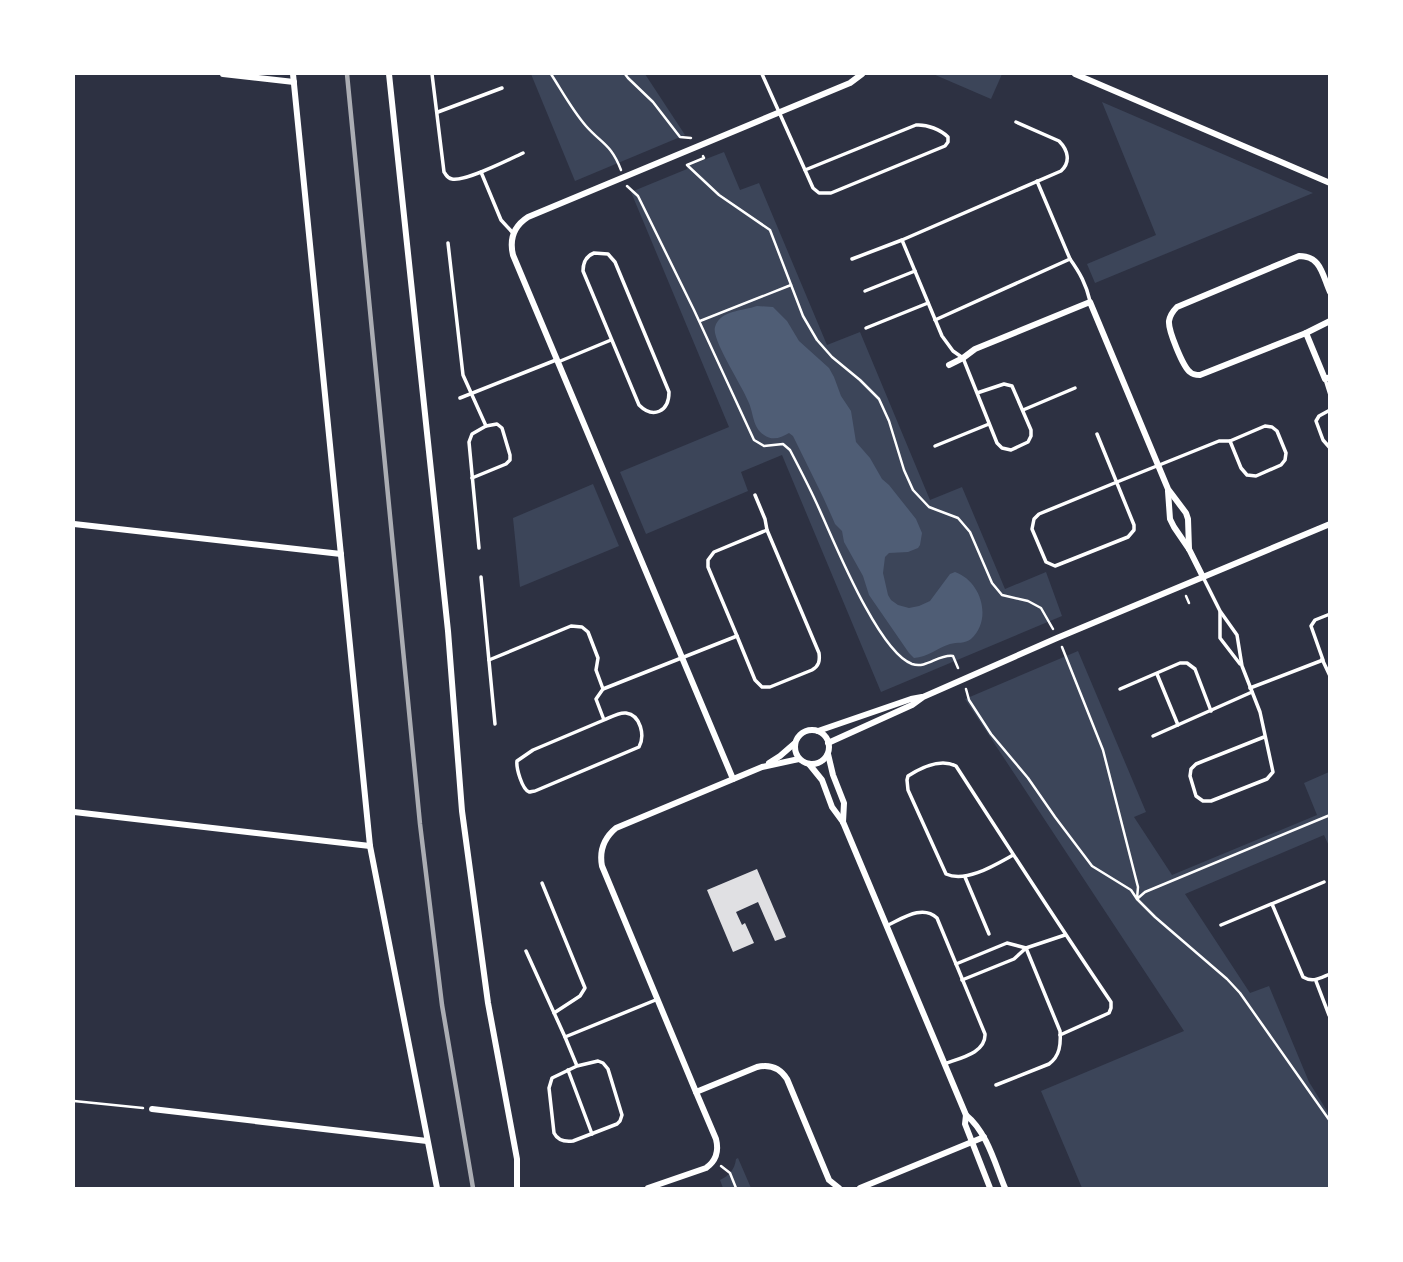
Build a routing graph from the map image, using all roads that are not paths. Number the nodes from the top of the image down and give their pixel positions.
1 (223, 74) edge
2 (293, 74) edge
3 (389, 74) edge
4 (432, 74) edge
5 (762, 74) edge
6 (862, 74) edge
7 (1075, 74) edge
8 (294, 82) junction
9 (502, 88) dead end
10 (438, 112) junction
11 (780, 112) junction
12 (1016, 122) dead end
13 (523, 153) dead end
14 (805, 170) junction
15 (481, 172) junction
16 (1037, 181) junction
17 (1329, 183) edge
18 (513, 233) junction
19 (902, 240) junction
20 (448, 243) dead end
21 (852, 259) dead end
22 (1070, 259) junction
23 (915, 271) junction
24 (865, 291) dead end
25 (1329, 292) edge
26 (1090, 302) junction
27 (928, 303) junction
28 (935, 320) junction
29 (1328, 323) edge
30 (866, 328) dead end
31 (1306, 333) junction
32 (612, 340) junction
33 (963, 358) junction
34 (558, 361) junction
35 (949, 365) dead end
36 (1327, 378) edge
37 (1075, 388) dead end
38 (978, 393) junction
39 (472, 394) junction
40 (1329, 395) edge
41 (460, 398) dead end
42 (1023, 410) junction
43 (1329, 410) edge
44 (989, 424) junction
45 (486, 426) junction
46 (1097, 435) dead end
47 (1230, 441) junction
48 (935, 446) dead end
49 (1329, 448) edge
50 (1158, 466) junction
51 (472, 478) junction
52 (1117, 482) junction
53 (1168, 489) junction
54 (755, 495) dead end
55 (74, 524) edge
56 (1329, 524) edge
57 (767, 530) junction
58 (479, 548) dead end
59 (1189, 549) junction
60 (341, 554) junction
61 (481, 577) dead end
62 (1203, 577) junction
63 (1220, 611) junction
64 (1329, 614) edge
65 (737, 636) junction
66 (682, 658) junction
67 (1322, 659) junction
68 (489, 660) junction
69 (1241, 666) junction
70 (1157, 674) junction
71 (1329, 676) edge
72 (1120, 689) dead end
73 (603, 690) junction
74 (1251, 690) junction
75 (923, 697) junction
76 (1211, 711) junction
77 (604, 720) junction
78 (495, 724) dead end
79 (1178, 725) junction
80 (818, 731) junction
81 (1153, 736) dead end
82 (1264, 737) junction
83 (795, 743) junction
84 (828, 743) junction
85 (828, 754) junction
86 (799, 759) junction
87 (809, 764) junction
88 (762, 767) junction
89 (733, 779) junction
90 (74, 812) edge
91 (843, 822) junction
92 (369, 846) junction
93 (1013, 855) junction
94 (965, 877) junction
95 (1324, 882) dead end
96 (542, 883) dead end
97 (1272, 904) junction
98 (1221, 925) dead end
99 (886, 926) junction
100 (989, 934) dead end
101 (1065, 934) junction
102 (1026, 948) junction
103 (526, 951) dead end
104 (956, 964) junction
105 (1329, 974) edge
106 (962, 980) junction
107 (1315, 980) junction
108 (658, 999) junction
109 (554, 1013) junction
110 (1329, 1015) edge
111 (1060, 1035) junction
112 (565, 1037) junction
113 (944, 1064) junction
114 (577, 1066) junction
115 (568, 1070) junction
116 (996, 1085) dead end
117 (696, 1092) junction
118 (152, 1109) road end
119 (966, 1115) junction
120 (592, 1134) junction
121 (984, 1137) junction
122 (427, 1141) junction
123 (972, 1142) junction
124 (437, 1188) edge
125 (517, 1188) edge
126 (649, 1188) edge
127 (839, 1188) edge
128 (860, 1188) edge
129 (990, 1188) edge
130 (1005, 1188) edge

1 - 8 street
2 - 8 street
3 - 125 street
4 - 10 lane
5 - 11 lane
6 - 11 street
7 - 17 street
8 - 60 street
9 - 10 lane
10 - 15 lane
11 - 14 lane
11 - 18 street
12 - 16 lane
13 - 15 lane
14 - 14 lane
15 - 18 lane
16 - 19 lane
16 - 22 lane
18 - 34 street
19 - 21 lane
19 - 23 lane
20 - 39 lane
22 - 26 lane
22 - 28 lane
23 - 24 lane
23 - 27 lane
25 - 31 street
26 - 33 street
26 - 50 street
27 - 28 lane
27 - 30 lane
28 - 33 lane
29 - 31 street
31 - 36 street
32 - 32 lane
32 - 34 lane
33 - 35 street
33 - 38 lane
34 - 39 lane
34 - 66 street
36 - 40 lane
37 - 42 lane
38 - 42 lane
38 - 44 lane
39 - 41 lane
39 - 45 lane
42 - 44 lane
43 - 49 lane
44 - 48 lane
45 - 51 lane
45 - 51 lane
46 - 52 lane
47 - 47 lane
47 - 50 lane
50 - 52 lane
50 - 53 street
51 - 58 lane
52 - 52 lane
53 - 59 street
53 - 59 street
54 - 57 lane
55 - 60 street
56 - 62 street
57 - 65 lane
57 - 65 lane
59 - 62 street
60 - 92 street
61 - 68 lane
62 - 63 lane
62 - 75 street
63 - 69 lane
63 - 69 lane
64 - 67 lane
65 - 66 lane
66 - 73 lane
66 - 89 street
67 - 71 lane
67 - 74 lane
68 - 73 lane
68 - 78 lane
69 - 74 lane
70 - 72 lane
70 - 76 lane
70 - 79 lane
73 - 77 lane
74 - 76 lane
74 - 82 lane
75 - 80 street
75 - 84 street
76 - 79 lane
77 - 77 lane
79 - 81 lane
80 - 83 street
80 - 84 street
82 - 82 lane
83 - 86 street
83 - 88 street
84 - 85 street
85 - 87 street
85 - 91 street
86 - 87 street
86 - 88 street
87 - 91 street
88 - 89 street
89 - 108 street
90 - 92 street
91 - 99 street
92 - 122 street
93 - 94 lane
93 - 94 lane
93 - 101 lane
94 - 100 lane
95 - 97 lane
96 - 109 lane
97 - 98 lane
97 - 107 lane
99 - 104 lane
99 - 113 street
101 - 102 lane
101 - 111 lane
102 - 104 lane
102 - 106 lane
102 - 111 lane
103 - 109 lane
104 - 106 lane
105 - 107 lane
106 - 113 lane
107 - 110 lane
108 - 112 lane
108 - 117 street
109 - 112 lane
111 - 116 lane
112 - 114 lane
113 - 119 street
114 - 115 lane
114 - 120 lane
115 - 120 lane
115 - 120 lane
117 - 126 street
117 - 127 street
118 - 122 street
119 - 121 street
119 - 123 street
121 - 123 street
121 - 130 street
122 - 124 street
123 - 128 street
123 - 129 street

